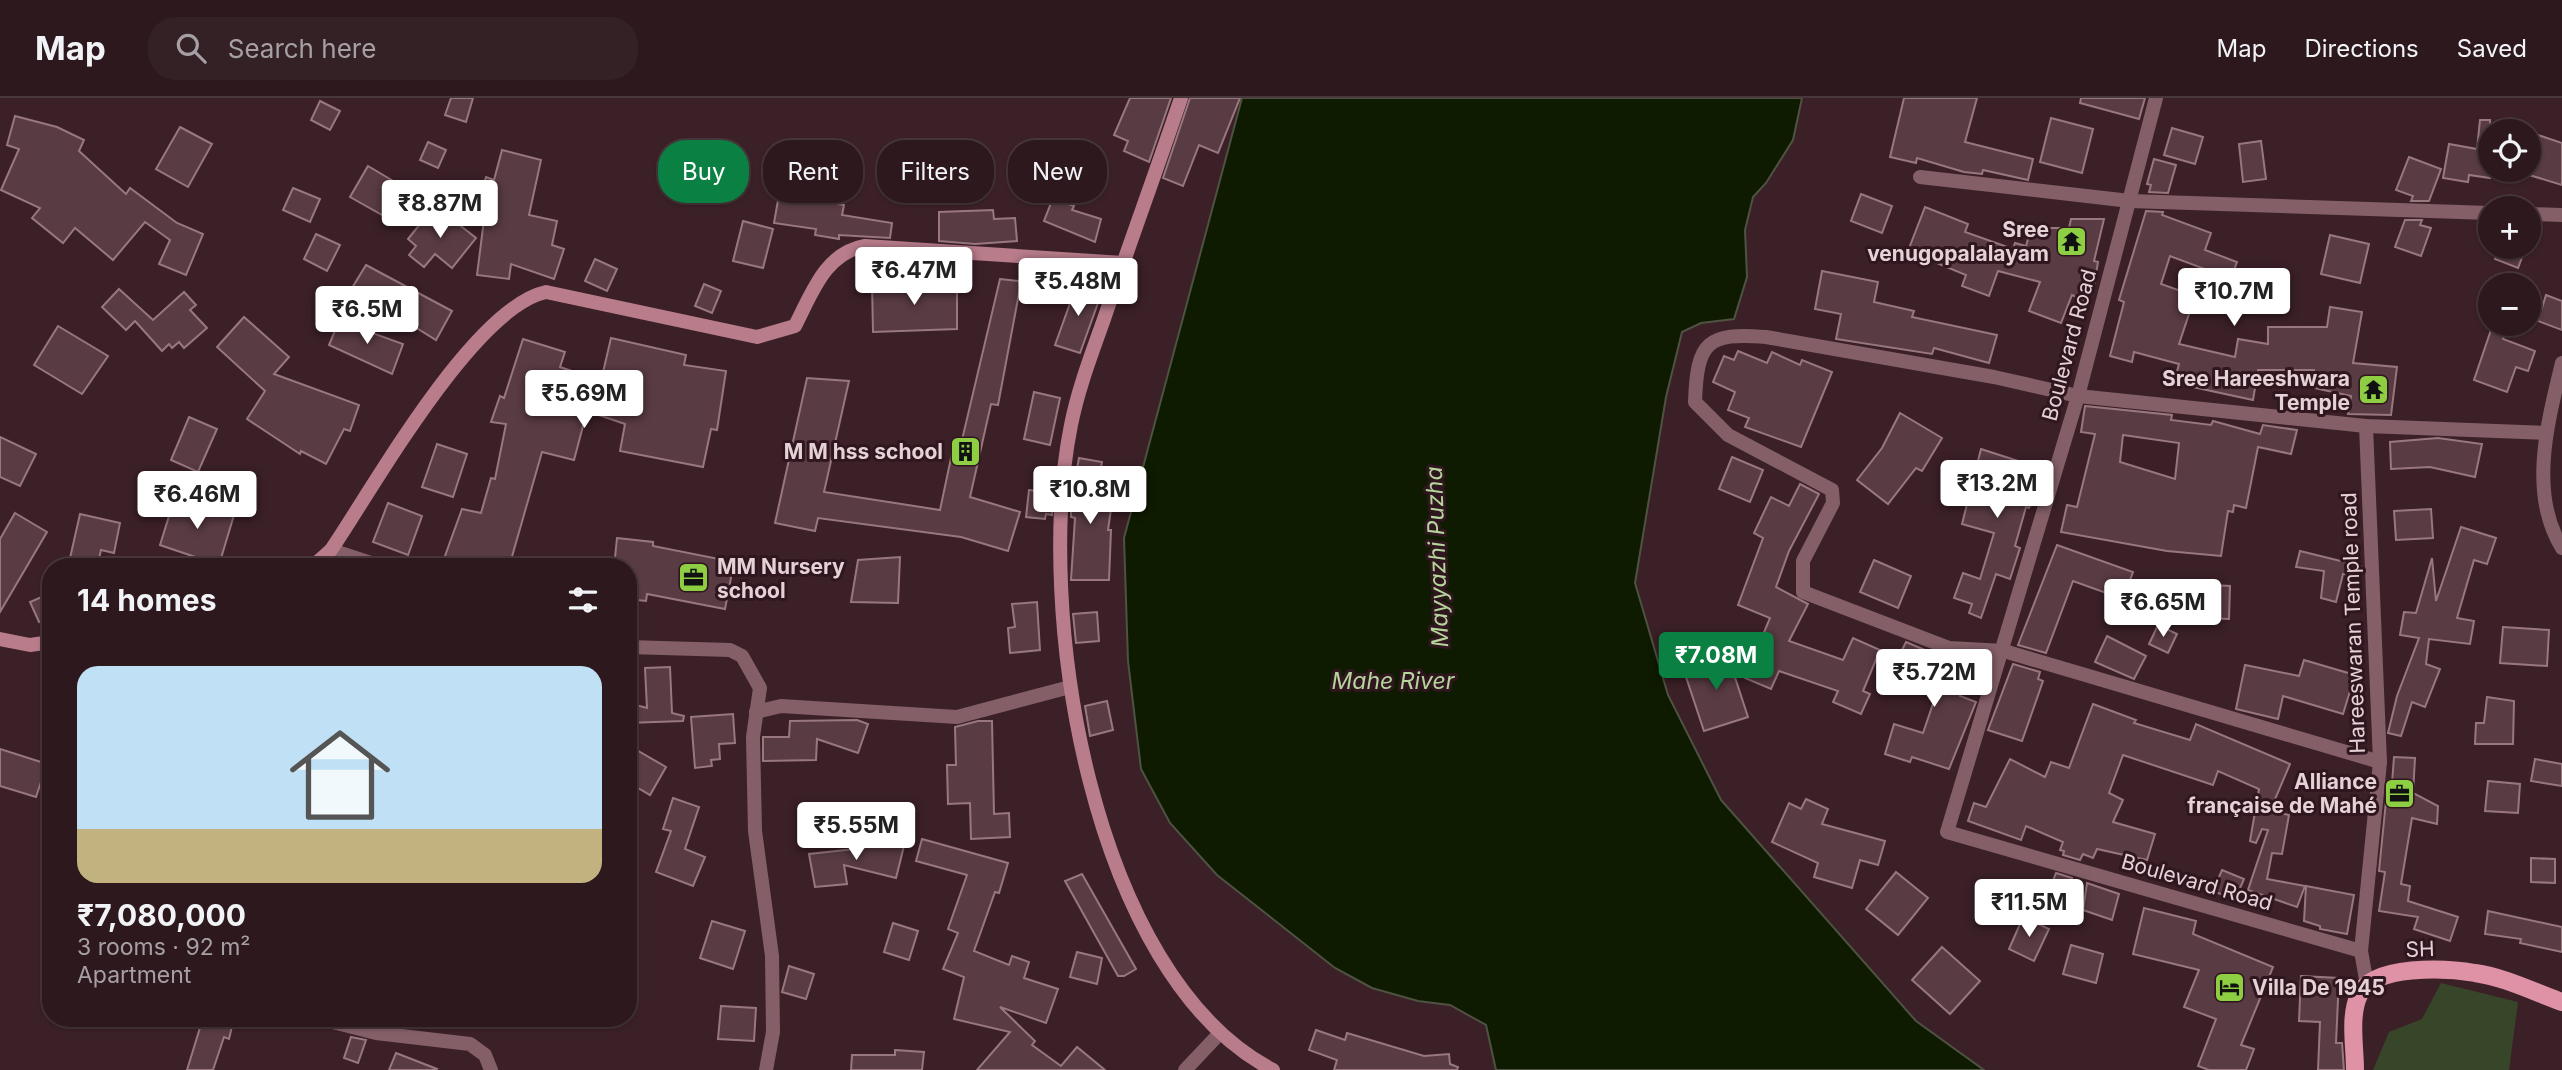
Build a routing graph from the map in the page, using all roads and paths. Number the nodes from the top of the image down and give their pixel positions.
1 (1181, 98) edge
2 (2156, 98) edge
3 (1920, 177) dead end
4 (2130, 201) junction
5 (2478, 213) edge
6 (2541, 214) edge
7 (2562, 215) edge
8 (1123, 263) junction
9 (2562, 363) edge
10 (2078, 396) junction
11 (2366, 426) junction
12 (2546, 433) junction
13 (2562, 548) edge
14 (331, 550) junction
15 (322, 558) edge
16 (355, 558) edge
17 (0, 639) edge
18 (42, 643) edge
19 (637, 646) edge
20 (2004, 651) junction
21 (1070, 687) junction
22 (756, 712) junction
23 (2380, 762) junction
24 (2361, 951) junction
25 (2367, 985) junction
26 (2562, 1002) edge
27 (352, 1027) edge
28 (1220, 1033) junction
29 (491, 1070) edge
30 (766, 1070) edge
31 (1185, 1070) edge
32 (1273, 1070) edge
33 (2355, 1070) edge

1 - 8 street
2 - 4 street, Boulevard Road
3 - 4 street
4 - 5 street
4 - 10 street, Boulevard Road
6 - 7 street
8 - 14 street
8 - 21 street
9 - 12 street
10 - 11 street
10 - 20 street, Boulevard Road
10 - 20 street
11 - 12 street
11 - 23 street, Hareeswaran Temple road
12 - 13 street
14 - 15 street
14 - 16 street
17 - 18 street
19 - 22 street
20 - 23 street
20 - 24 street, Boulevard Road
21 - 22 street
21 - 28 street
22 - 30 street
23 - 24 street, Hareeswaran Temple road
24 - 25 street, Hareeswaran Temple road
25 - 26 main road, SH
25 - 33 main road
27 - 29 street
28 - 31 street
28 - 32 street

